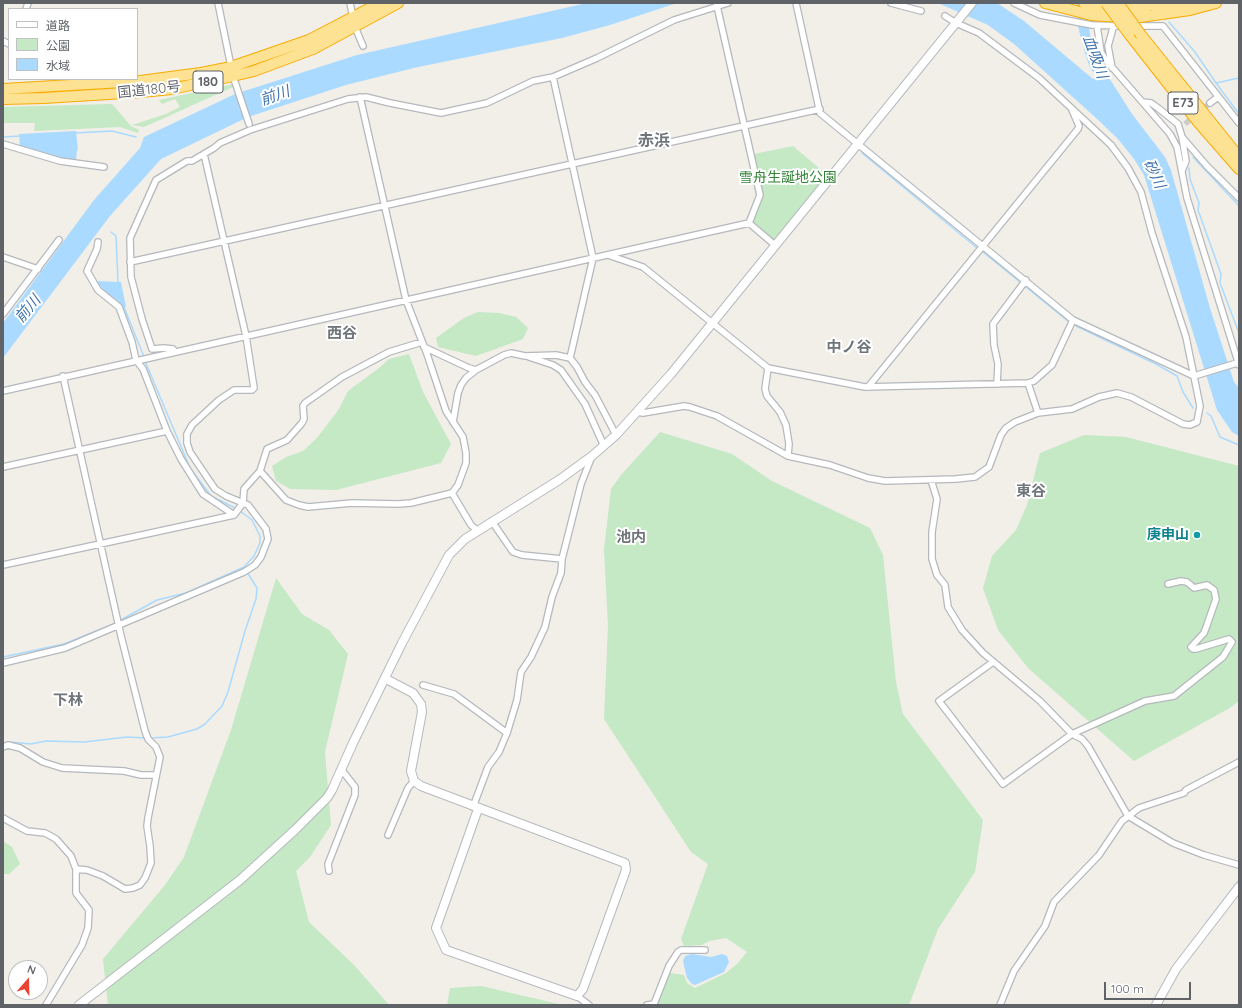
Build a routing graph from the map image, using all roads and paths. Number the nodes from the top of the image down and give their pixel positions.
1 (218, 3) edge
2 (350, 3) edge
3 (380, 3) edge
4 (398, 3) edge
5 (728, 3) edge
6 (796, 3) edge
7 (891, 3) edge
8 (972, 3) edge
9 (1014, 3) edge
10 (1046, 3) edge
11 (1106, 3) edge
12 (1118, 3) edge
13 (1128, 3) edge
14 (1217, 3) edge
15 (717, 6) junction
16 (921, 11) dead end
17 (1091, 15) edge
18 (945, 16) dead end
19 (355, 22) junction
20 (957, 22) junction
21 (1113, 28) dead end
22 (363, 46) dead end
23 (1112, 69) junction
24 (232, 72) junction
25 (553, 76) junction
26 (74, 82) edge
27 (3, 89) edge
28 (75, 96) junction
29 (360, 97) junction
30 (1218, 97) junction
31 (3, 99) edge
32 (1143, 102) junction
33 (1210, 103) tunnel mouth
34 (1071, 108) junction
35 (820, 109) junction
36 (249, 123) dead end
37 (1239, 123) edge
38 (744, 125) junction
39 (1182, 137) junction
40 (3, 144) edge
41 (858, 145) junction
42 (204, 154) junction
43 (1239, 157) edge
44 (572, 163) junction
45 (104, 167) dead end
46 (1239, 169) edge
47 (1182, 173) junction
48 (1239, 198) edge
49 (384, 206) junction
50 (749, 223) junction
51 (59, 240) dead end
52 (224, 240) junction
53 (98, 242) dead end
54 (982, 245) junction
55 (776, 246) junction
56 (608, 255) junction
57 (3, 257) edge
58 (593, 258) junction
59 (130, 262) junction
60 (38, 268) junction
61 (1024, 283) junction
62 (406, 300) junction
63 (3, 314) edge
64 (1073, 320) junction
65 (713, 322) junction
66 (246, 336) junction
67 (423, 344) junction
68 (174, 352) junction
69 (525, 356) junction
70 (570, 358) junction
71 (138, 360) junction
72 (1237, 364) edge
73 (768, 368) junction
74 (476, 370) junction
75 (1196, 375) junction
76 (63, 376) junction
77 (1028, 383) junction
78 (997, 384) junction
79 (868, 387) junction
80 (3, 391) edge
81 (637, 412) junction
82 (1038, 413) junction
83 (453, 422) junction
84 (167, 431) junction
85 (616, 435) junction
86 (604, 446) junction
87 (81, 451) junction
88 (592, 456) junction
89 (788, 456) junction
90 (3, 468) edge
91 (260, 471) junction
92 (931, 480) junction
93 (452, 493) junction
94 (242, 505) junction
95 (235, 514) junction
96 (493, 522) junction
97 (478, 530) junction
98 (101, 543) junction
99 (562, 559) junction
100 (3, 565) edge
101 (1168, 584) dead end
102 (118, 623) junction
103 (994, 662) junction
104 (3, 663) edge
105 (386, 679) junction
106 (423, 685) dead end
107 (507, 733) junction
108 (1072, 734) junction
109 (3, 747) edge
110 (1239, 762) edge
111 (342, 769) junction
112 (156, 775) junction
113 (414, 780) junction
114 (476, 808) junction
115 (1128, 816) junction
116 (3, 818) edge
117 (388, 835) dead end
118 (1239, 865) edge
119 (76, 869) junction
120 (329, 871) dead end
121 (1239, 887) edge
122 (705, 950) dead end
123 (577, 996) junction
124 (46, 1005) edge
125 (79, 1005) edge
126 (589, 1005) edge
127 (647, 1005) edge
128 (1000, 1005) edge
129 (1156, 1005) edge

1 - 24 street
2 - 19 street
3 - 19 highway, 国道180号 / 180
4 - 19 highway, 国道180号 / 180
5 - 15 street
6 - 35 street
7 - 16 street
8 - 20 street
9 - 17 street
10 - 17 highway
11 - 46 highway, E73, bridge
12 - 43 highway, E73, bridge
13 - 14 highway
14 - 17 highway
15 - 25 street
15 - 38 street
17 - 23 street
17 - 30 street
18 - 20 street
19 - 22 street
19 - 24 highway, 国道180号 / 180
20 - 34 street
20 - 41 street
21 - 23 street
23 - 32 street
24 - 26 highway, 国道180号 / 180
24 - 28 highway, 国道180号 / 180
24 - 36 street
25 - 29 street
25 - 44 street
26 - 27 highway, 国道180号 / 180
26 - 28 street
28 - 31 highway, 国道180号 / 180
29 - 42 street
29 - 49 street
30 - 33 street
30 - 37 street
32 - 39 street
32 - 47 street
34 - 54 street
34 - 75 street
35 - 38 street
35 - 41 street
38 - 44 street
38 - 50 street
39 - 47 street
39 - 48 street
40 - 45 street
41 - 54 street
41 - 55 street
42 - 52 street
42 - 59 street
44 - 49 street
44 - 58 street
47 - 72 street
49 - 52 street
49 - 62 street
50 - 55 street
50 - 56 street
51 - 60 street
52 - 59 street
52 - 66 street
53 - 71 street
54 - 61 street
54 - 79 street
55 - 65 street
56 - 58 street
56 - 65 street
57 - 60 street
58 - 62 street
58 - 70 street
59 - 68 street
60 - 63 street
61 - 64 street
61 - 78 street
62 - 66 street
62 - 67 street
64 - 75 street
64 - 77 street
65 - 73 street
65 - 81 street
66 - 68 street
66 - 94 street
67 - 74 street
67 - 83 street
67 - 91 street
68 - 71 street
69 - 70 street
69 - 74 street
69 - 86 street
70 - 85 street
71 - 76 street
71 - 84 street
72 - 75 street
73 - 79 street
73 - 89 street
74 - 83 street
75 - 82 street
76 - 80 street
76 - 87 street
77 - 78 street
77 - 82 street
78 - 79 street
81 - 85 street
81 - 89 street
82 - 92 street
83 - 93 street
84 - 87 street
84 - 95 street
85 - 86 street
86 - 88 street
87 - 90 street
87 - 98 street
88 - 96 street
88 - 99 street
89 - 92 street
91 - 93 street
91 - 94 street
92 - 103 street
93 - 97 street
94 - 95 street
94 - 102 street
95 - 98 street
96 - 97 street
96 - 99 street
97 - 105 street
98 - 100 street
98 - 102 street
99 - 107 street
101 - 108 street
102 - 104 street
102 - 112 street
103 - 108 street
103 - 108 street
105 - 111 street
105 - 113 street
106 - 107 street
107 - 114 street
108 - 115 street
109 - 112 street
110 - 115 street
111 - 120 street
111 - 125 street
112 - 119 street
113 - 114 street
113 - 117 street
114 - 123 street
114 - 123 street
115 - 118 street
115 - 128 street
116 - 119 street
119 - 124 street
121 - 129 street
122 - 127 street
123 - 126 street

